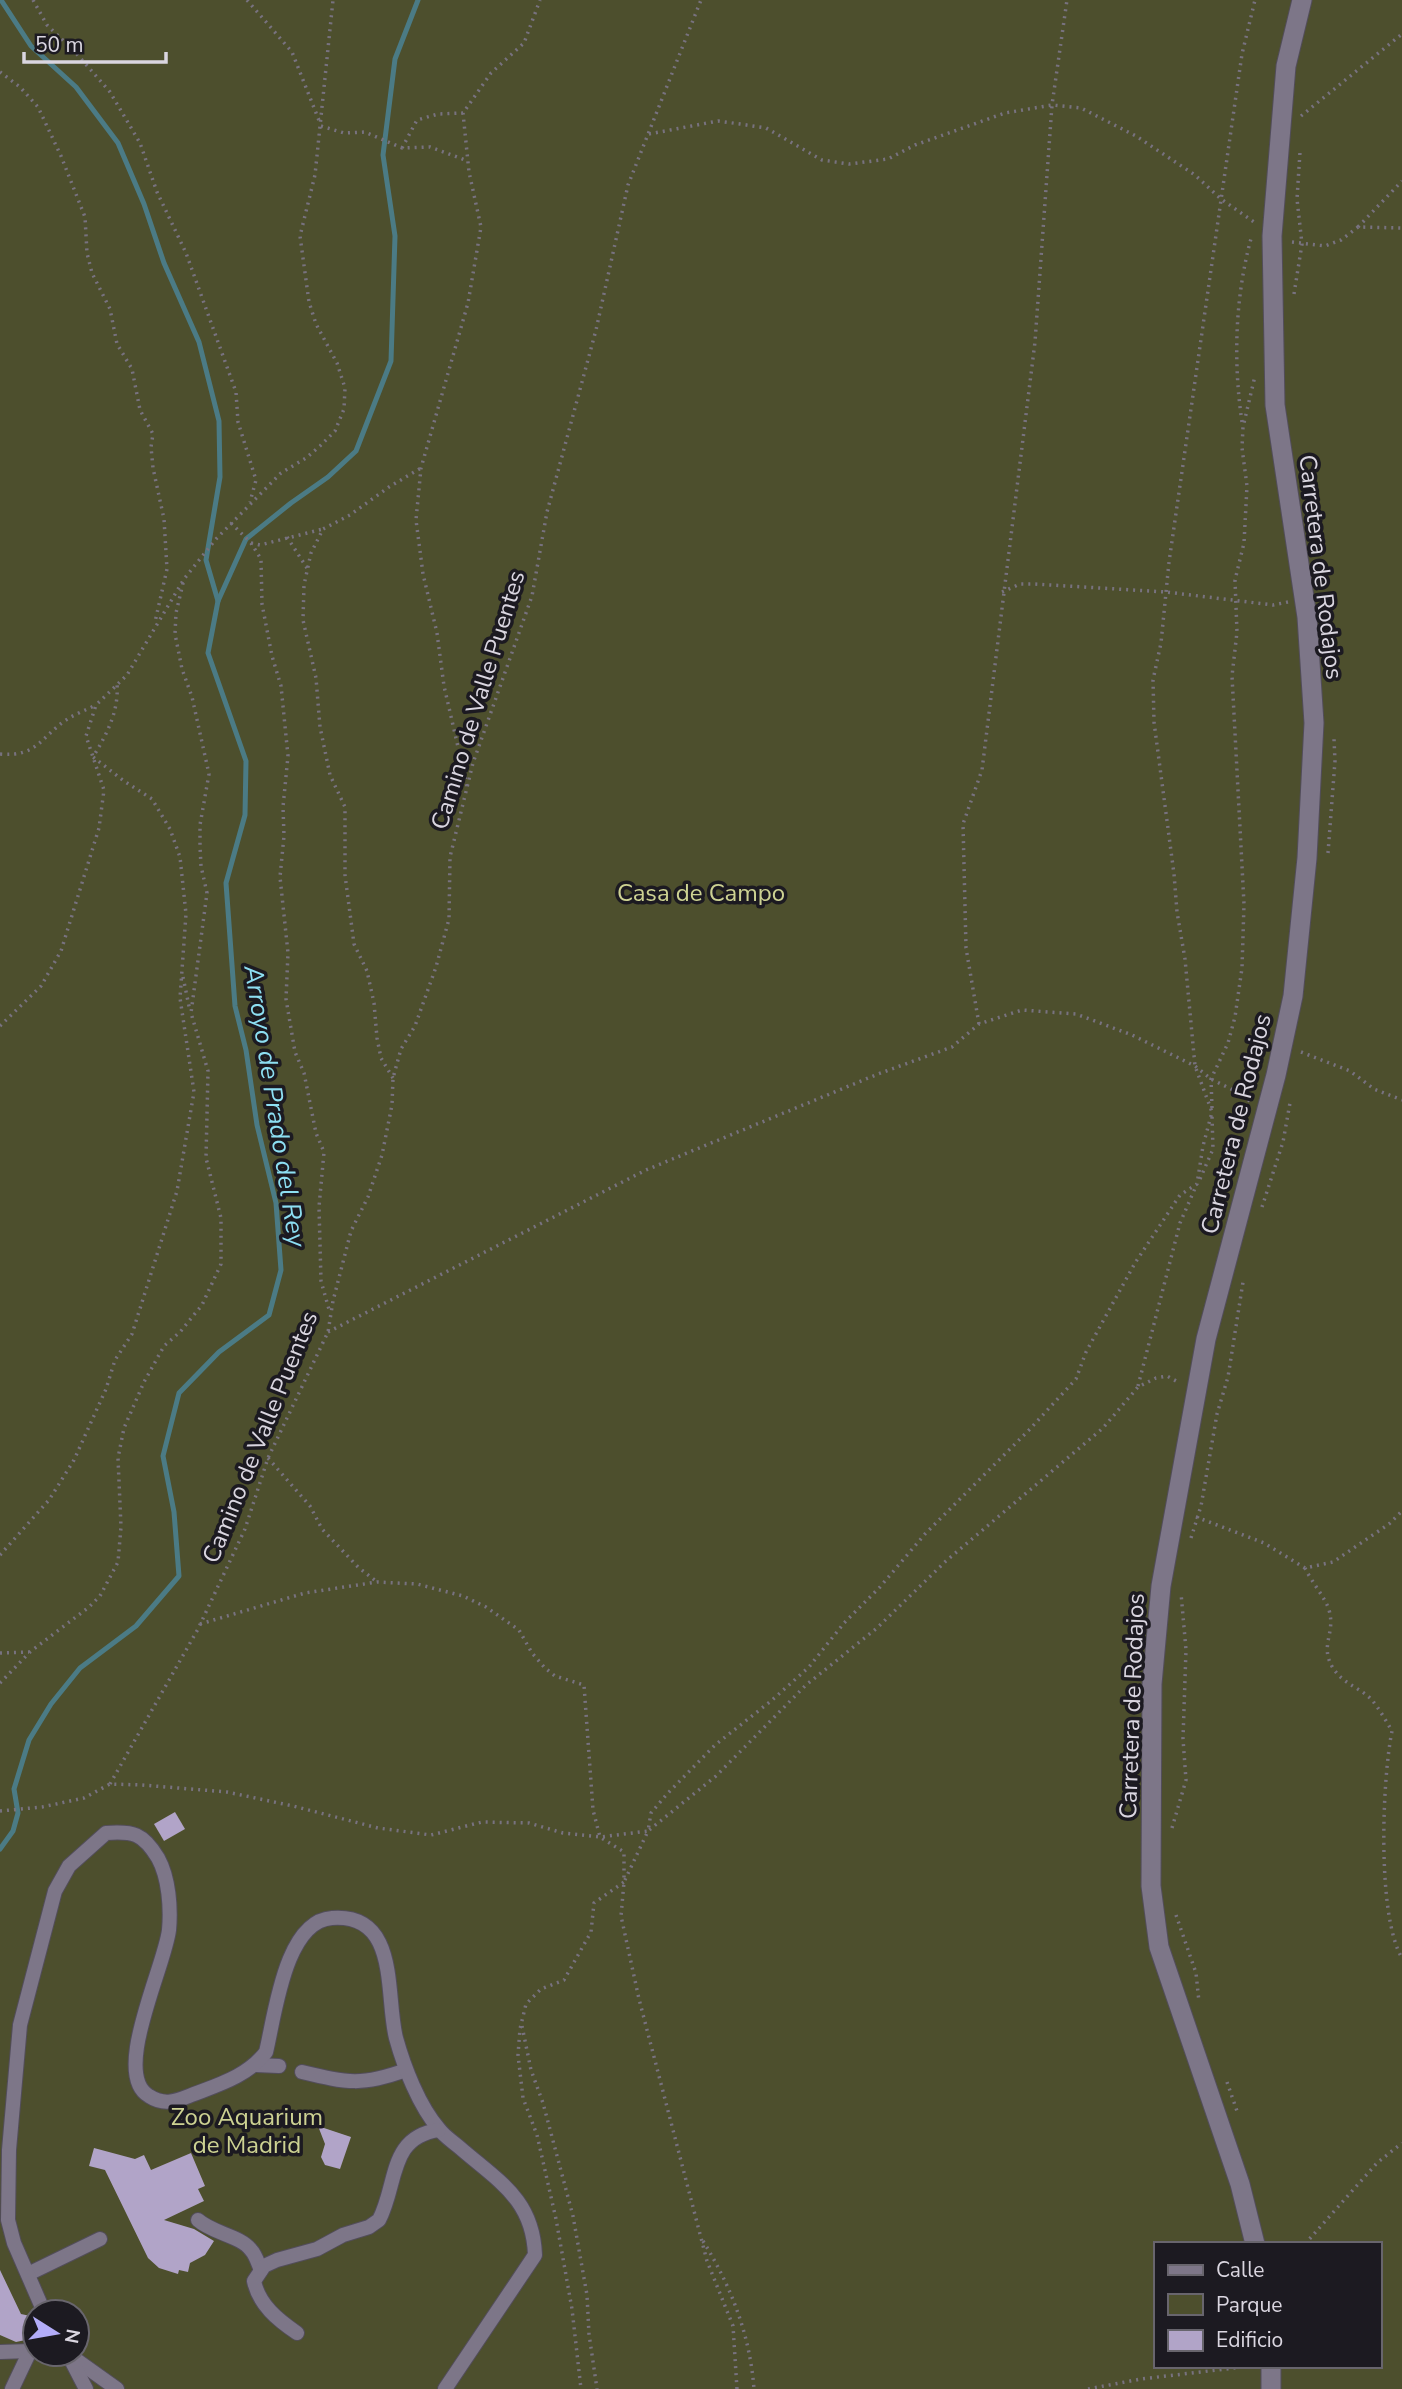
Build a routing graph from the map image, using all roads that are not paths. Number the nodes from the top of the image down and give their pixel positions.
1 (1302, 0) edge
2 (256, 2065) junction
3 (279, 2066) dead end
4 (407, 2070) junction
5 (302, 2072) dead end
6 (439, 2130) junction
7 (5, 2150) edge
8 (198, 2220) dead end
9 (100, 2239) dead end
10 (1254, 2242) edge
11 (261, 2270) junction
12 (28, 2274) junction
13 (38, 2298) edge
14 (297, 2333) dead end
15 (21, 2350) edge
16 (0, 2352) edge
17 (22, 2368) edge
18 (75, 2368) edge
19 (87, 2368) edge
20 (1271, 2368) edge
21 (12, 2389) edge
22 (86, 2389) edge
23 (117, 2389) edge
24 (445, 2389) edge
25 (1272, 2389) edge

1 - 10 street, Carretera de Rodajos
2 - 3 street
2 - 4 street
2 - 7 street
4 - 5 street
4 - 6 street
6 - 11 street
6 - 24 street
7 - 12 street
8 - 11 street
9 - 12 street
11 - 14 street
12 - 13 street
15 - 16 street
17 - 21 street
18 - 22 street
19 - 23 street
20 - 25 street

